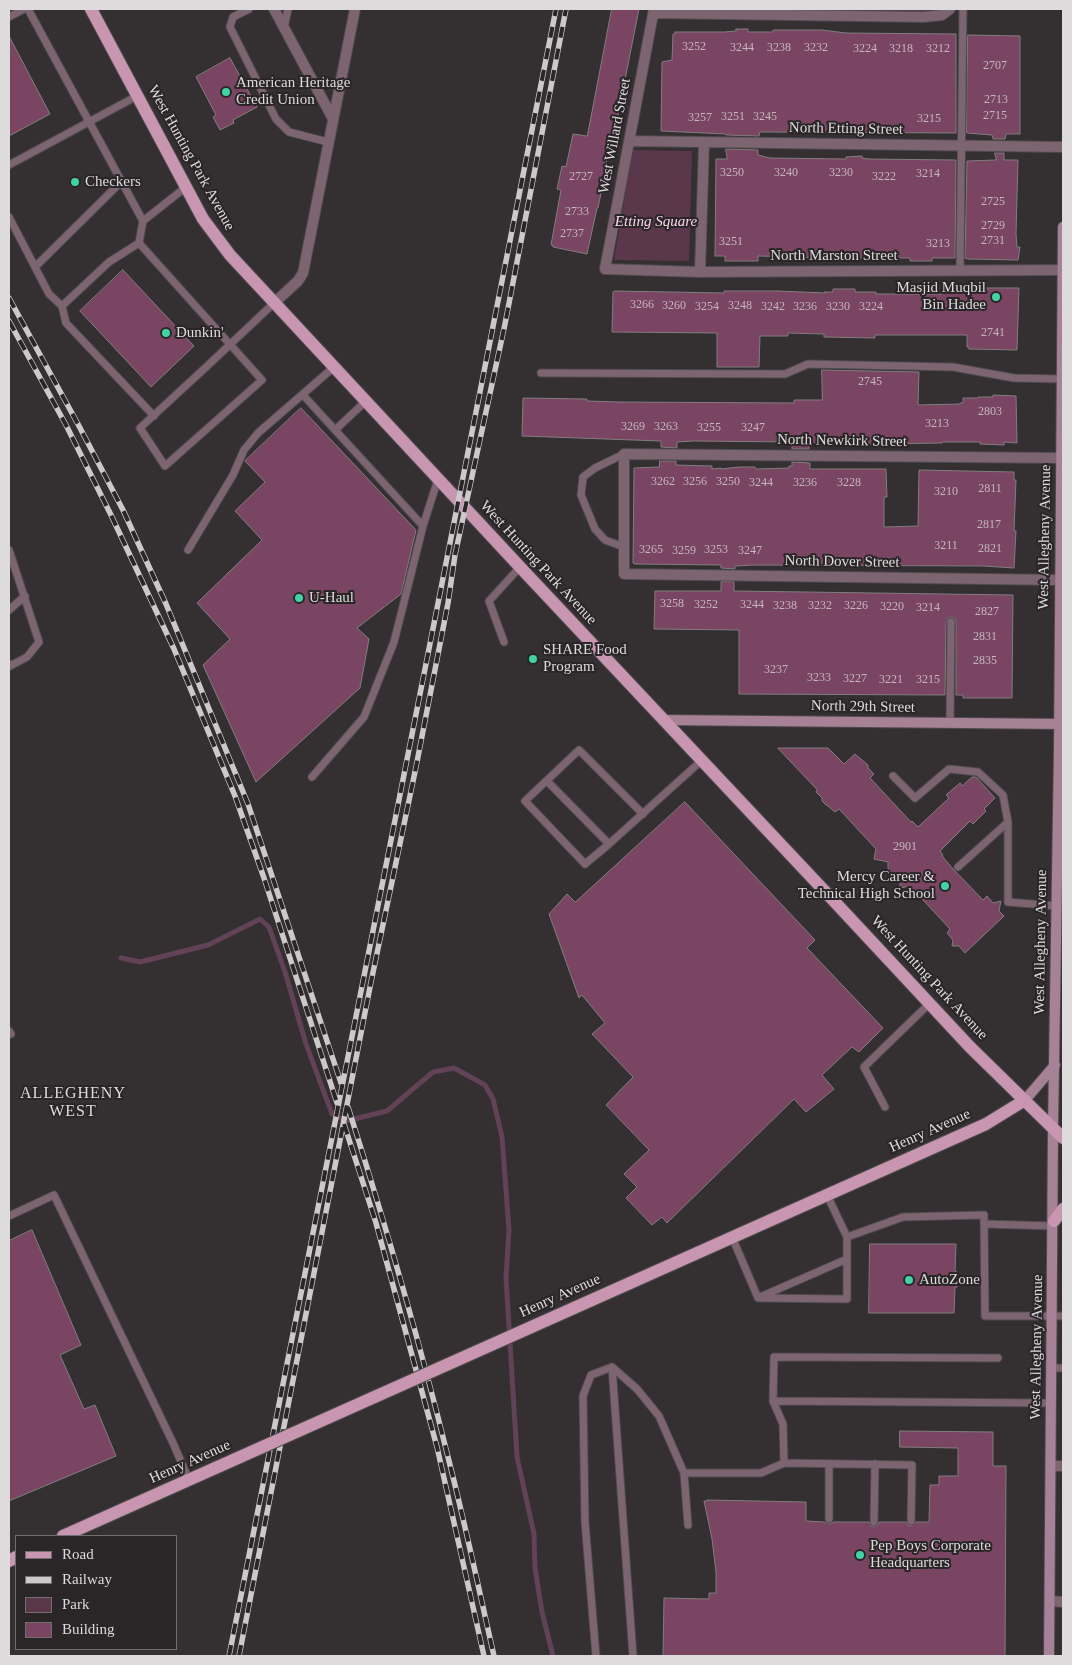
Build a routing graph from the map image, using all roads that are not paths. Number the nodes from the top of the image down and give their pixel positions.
1 (24, 9) edge
2 (28, 9) edge
3 (91, 9) edge
4 (249, 9) edge
5 (274, 9) edge
6 (288, 9) edge
7 (355, 9) edge
8 (950, 9) edge
9 (962, 9) edge
10 (653, 11) edge
11 (9, 17) edge
12 (284, 28) junction
13 (137, 96) junction
14 (333, 119) junction
15 (89, 121) junction
16 (629, 141) junction
17 (328, 142) junction
18 (704, 143) junction
19 (961, 146) junction
20 (1063, 147) edge
21 (9, 165) edge
22 (122, 181) junction
23 (186, 187) junction
24 (9, 217) edge
25 (143, 221) junction
26 (1063, 227) edge
27 (140, 242) junction
28 (35, 267) junction
29 (605, 269) joint
30 (960, 270) junction
31 (1063, 270) edge
32 (700, 272) junction
33 (274, 303) junction
34 (62, 306) junction
35 (230, 345) junction
36 (334, 367) junction
37 (541, 373) dead end
38 (1062, 379) edge
39 (303, 395) junction
40 (366, 401) junction
41 (154, 416) junction
42 (335, 430) junction
43 (624, 454) junction
44 (1061, 458) junction
45 (438, 479) junction
46 (423, 526) junction
47 (624, 548) junction
48 (9, 550) edge
49 (188, 550) dead end
50 (520, 568) junction
51 (1060, 580) junction
52 (25, 596) junction
53 (9, 610) edge
54 (951, 622) dead end
55 (504, 642) dead end
56 (9, 664) edge
57 (663, 720) junction
58 (950, 722) junction
59 (1061, 723) edge
60 (701, 761) junction
61 (893, 776) dead end
62 (312, 777) dead end
63 (547, 781) junction
64 (642, 814) junction
65 (1008, 822) junction
66 (609, 844) junction
67 (958, 867) dead end
68 (1056, 906) junction
69 (930, 1003) junction
70 (1059, 1064) edge
71 (1025, 1100) junction
72 (885, 1107) dead end
73 (1053, 1128) junction
74 (1063, 1138) edge
75 (827, 1195) junction
76 (1063, 1209) edge
77 (9, 1216) edge
78 (1053, 1223) junction
79 (984, 1224) junction
80 (847, 1237) junction
81 (732, 1238) junction
82 (847, 1259) junction
83 (758, 1298) junction
84 (1058, 1316) edge
85 (998, 1358) dead end
86 (612, 1367) junction
87 (1052, 1368) junction
88 (1063, 1368) edge
89 (773, 1401) junction
90 (1052, 1403) junction
91 (784, 1463) junction
92 (829, 1464) junction
93 (876, 1464) junction
94 (1051, 1466) junction
95 (1063, 1466) edge
96 (684, 1473) junction
97 (189, 1480) junction
98 (829, 1519) dead end
99 (911, 1521) dead end
100 (874, 1522) dead end
101 (688, 1525) dead end
102 (65, 1535) edge
103 (1050, 1602) junction
104 (1063, 1602) edge
105 (596, 1656) edge
106 (633, 1656) edge
107 (1050, 1656) edge

1 - 11 lane
2 - 15 lane
3 - 13 main road, West Hunting Park Avenue
4 - 17 lane
5 - 12 street
6 - 12 lane
7 - 14 street
8 - 10 street
9 - 19 lane
10 - 16 street, West Willard Street
12 - 14 street
13 - 15 lane
13 - 23 main road, West Hunting Park Avenue
14 - 17 street
15 - 21 lane
15 - 22 lane
16 - 18 street, North Etting Street
16 - 29 street, West Willard Street
17 - 33 street
18 - 19 street, North Etting Street
18 - 32 street
19 - 20 street, North Etting Street
19 - 30 lane
22 - 25 lane
22 - 28 lane
23 - 25 lane
23 - 33 main road, West Hunting Park Avenue
24 - 28 lane
25 - 27 lane
26 - 31 main road, West Allegheny Avenue
27 - 34 lane
27 - 35 lane
28 - 34 lane
29 - 32 street, North Marston Street
30 - 31 street, North Marston Street
30 - 32 street, North Marston Street
31 - 38 main road, West Allegheny Avenue
33 - 35 lane
33 - 36 main road, West Hunting Park Avenue
34 - 41 lane
35 - 41 lane
35 - 41 lane
36 - 39 lane
36 - 40 main road, West Hunting Park Avenue
37 - 38 lane
38 - 44 main road, West Allegheny Avenue
39 - 42 lane
39 - 49 lane
40 - 42 lane
40 - 45 main road, West Hunting Park Avenue
42 - 46 lane
43 - 44 street, North Newkirk Street
43 - 47 street
43 - 47 lane
44 - 51 main road, West Allegheny Avenue
45 - 46 lane
45 - 50 main road, West Hunting Park Avenue
46 - 62 lane
47 - 51 street, North Dover Street
48 - 52 lane
50 - 55 lane
50 - 57 main road, West Hunting Park Avenue
51 - 59 main road, West Allegheny Avenue
52 - 53 lane
52 - 56 lane
54 - 58 lane
57 - 58 main road, North 29th Street
57 - 60 main road, West Hunting Park Avenue
58 - 59 main road, North 29th Street
59 - 68 main road, West Allegheny Avenue
60 - 64 lane
60 - 69 main road, West Hunting Park Avenue
61 - 65 lane
63 - 64 lane
63 - 66 lane
63 - 66 lane
64 - 66 lane
65 - 67 lane
65 - 68 lane
68 - 70 main road, West Allegheny Avenue
69 - 71 main road, West Hunting Park Avenue
69 - 72 lane
70 - 71 main road, Henry Avenue
70 - 73 main road, West Allegheny Avenue
71 - 73 main road, West Hunting Park Avenue
71 - 75 main road, Henry Avenue
73 - 74 main road, West Hunting Park Avenue
73 - 78 main road, West Allegheny Avenue
75 - 80 lane
75 - 81 main road, Henry Avenue
76 - 78 main road
77 - 97 lane
78 - 79 lane
78 - 84 main road, West Allegheny Avenue
79 - 80 lane
79 - 84 lane
80 - 82 lane
81 - 83 lane
81 - 97 main road, Henry Avenue, bridge
82 - 83 lane
82 - 83 lane
84 - 87 main road, West Allegheny Avenue
85 - 89 lane
86 - 96 lane
86 - 105 lane
86 - 106 lane
87 - 88 lane
87 - 90 main road, West Allegheny Avenue
89 - 90 lane
89 - 91 lane
90 - 94 main road, West Allegheny Avenue
91 - 92 lane
91 - 96 lane
92 - 93 lane
92 - 98 lane
93 - 99 lane
93 - 100 lane
94 - 95 street
94 - 103 main road, West Allegheny Avenue
96 - 101 lane
97 - 102 main road, Henry Avenue
103 - 104 street
103 - 107 main road, West Allegheny Avenue

